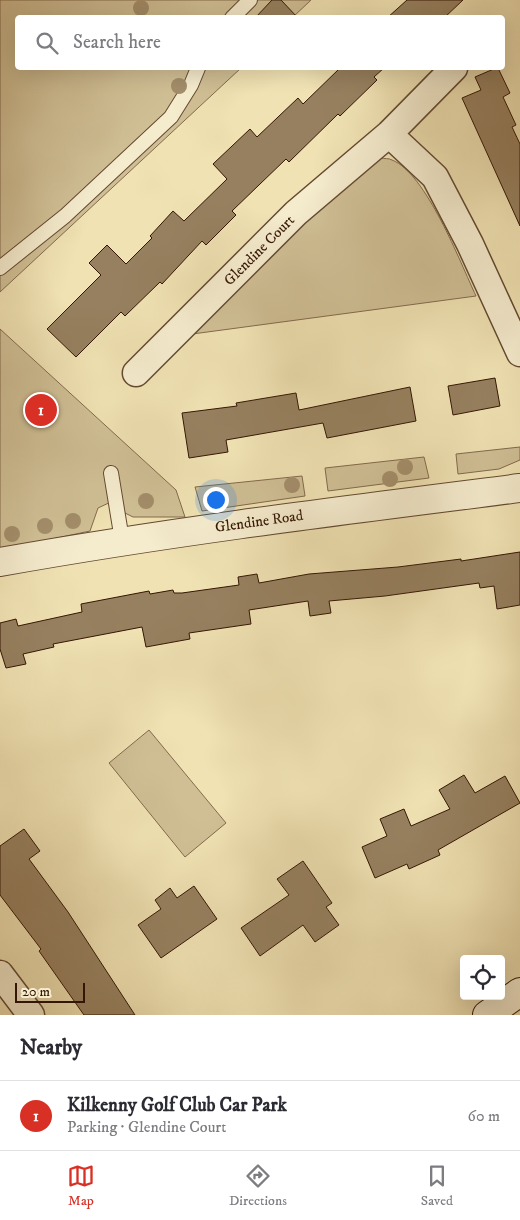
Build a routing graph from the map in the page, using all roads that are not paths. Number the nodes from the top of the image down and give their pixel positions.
1 (250, 0) edge
2 (235, 15) edge
3 (197, 70) edge
4 (452, 70) edge
5 (389, 134) junction
6 (0, 268) edge
7 (520, 353) edge
8 (136, 373) dead end
9 (111, 473) dead end
10 (520, 488) edge
11 (122, 540) junction
12 (0, 562) edge
13 (0, 974) edge
14 (520, 992) edge
15 (31, 1015) edge
16 (487, 1015) edge

1 - 2 lane
3 - 6 lane
4 - 5 street, Glendine Court
5 - 7 street
5 - 8 street, Glendine Court
9 - 11 lane
10 - 11 street, Glendine Road
11 - 12 street, Glendine Road
13 - 15 street
14 - 16 street

